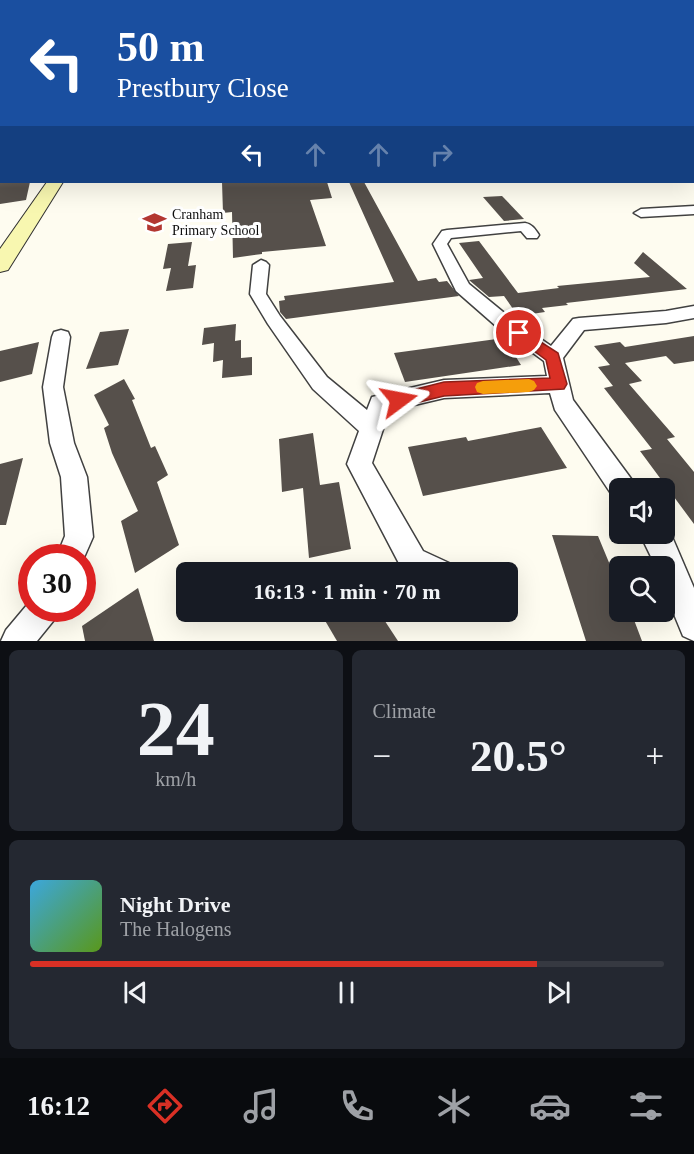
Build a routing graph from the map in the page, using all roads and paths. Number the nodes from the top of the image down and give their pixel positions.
1 (55, 183) edge
2 (694, 210) edge
3 (641, 213) dead end
4 (532, 235) dead end
5 (10, 239) edge
6 (0, 265) edge
7 (261, 265) dead end
8 (694, 312) edge
9 (61, 337) dead end
10 (553, 357) junction
11 (559, 384) junction
12 (372, 428) junction
13 (615, 478) edge
14 (76, 544) edge
15 (658, 544) edge
16 (415, 562) edge
17 (32, 622) edge
18 (694, 625) edge
19 (16, 641) edge

1 - 5 main road
2 - 3 street
4 - 10 street
5 - 6 main road
7 - 12 street
8 - 10 street
9 - 14 street
10 - 11 street
11 - 12 street
11 - 13 street
12 - 16 street
15 - 18 street
17 - 19 street

